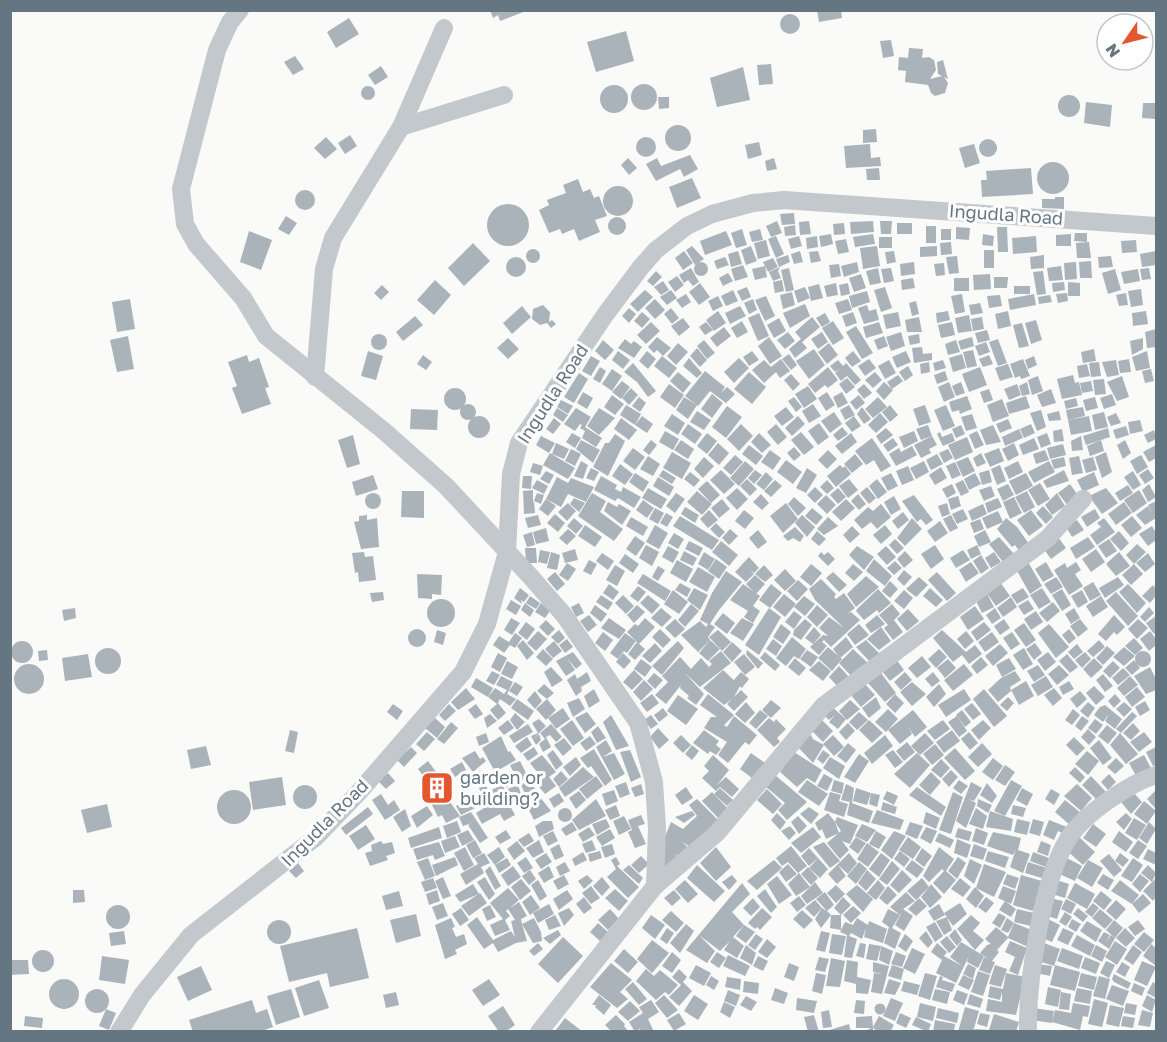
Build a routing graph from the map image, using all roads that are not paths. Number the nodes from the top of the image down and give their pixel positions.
1 (240, 10) edge
2 (444, 28) dead end
3 (504, 94) dead end
4 (401, 127) junction
5 (1156, 226) edge
6 (315, 376) junction
7 (1083, 499) dead end
8 (507, 552) junction
9 (1156, 775) edge
10 (656, 886) junction
11 (119, 1032) edge
12 (539, 1032) edge
13 (1028, 1032) edge

1 - 6 street
2 - 4 street
3 - 4 street
4 - 6 street
5 - 8 street, Ingudla Road
6 - 8 street
7 - 10 street
8 - 10 street
8 - 11 street, Ingudla Road
9 - 13 street
10 - 12 street

